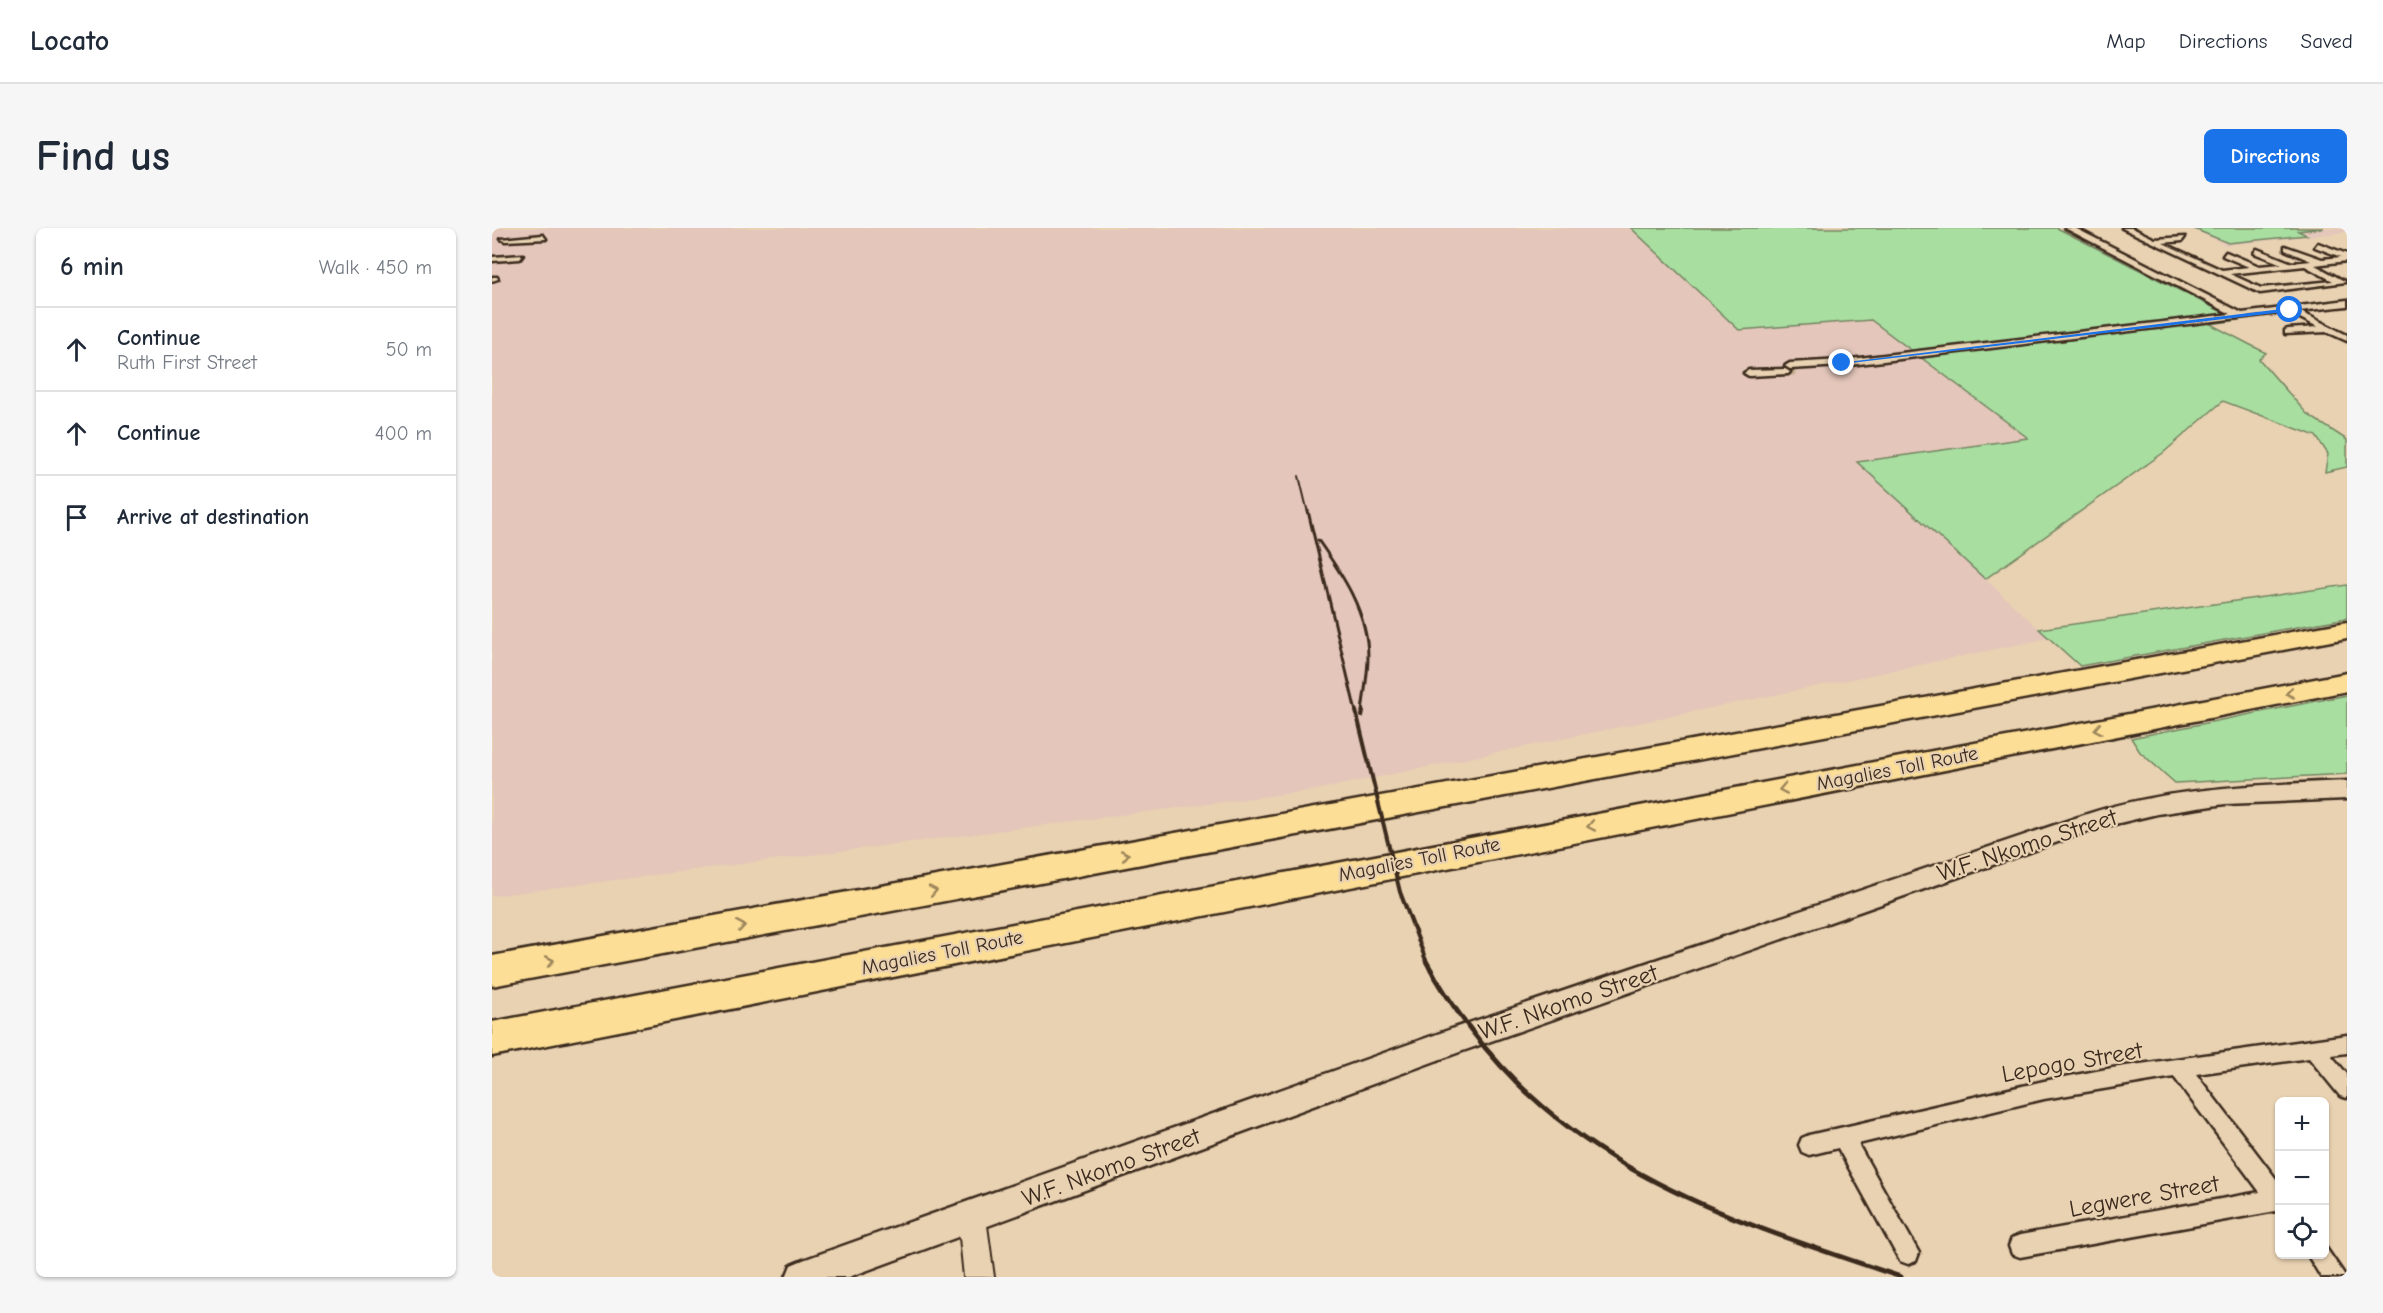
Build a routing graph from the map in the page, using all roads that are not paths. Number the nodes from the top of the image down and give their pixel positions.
1 (2069, 228) edge
2 (2126, 228) edge
3 (2134, 228) edge
4 (543, 237) dead end
5 (505, 239) dead end
6 (2182, 239) dead end
7 (2154, 242) junction
8 (2318, 245) dead end
9 (2288, 248) dead end
10 (2257, 251) dead end
11 (2226, 254) dead end
12 (520, 257) dead end
13 (2347, 258) edge
14 (492, 259) edge
15 (2322, 262) junction
16 (2307, 264) junction
17 (2292, 265) junction
18 (2259, 269) junction
19 (2219, 273) junction
20 (2347, 303) edge
21 (2290, 310) junction
22 (2240, 315) junction
23 (2328, 328) junction
24 (2288, 332) dead end
25 (2347, 338) edge
26 (1749, 372) dead end
27 (2347, 630) edge
28 (2347, 682) edge
29 (2347, 790) edge
30 (492, 971) edge
31 (492, 1039) edge
32 (2347, 1044) edge
33 (2313, 1049) junction
34 (2180, 1069) junction
35 (2347, 1089) edge
36 (1843, 1137) junction
37 (1809, 1145) dead end
38 (2275, 1197) edge
39 (2275, 1202) edge
40 (972, 1218) junction
41 (2020, 1246) dead end
42 (1908, 1253) dead end
43 (2322, 1259) edge
44 (803, 1277) edge
45 (979, 1277) edge
46 (2335, 1277) edge

1 - 22 street
2 - 3 street
2 - 7 street
4 - 5 street
6 - 7 street
7 - 19 street
8 - 13 street
9 - 15 street
10 - 17 street
11 - 18 street
12 - 14 street
13 - 15 street
15 - 16 street
16 - 17 street
16 - 19 street
17 - 18 street
18 - 19 street
20 - 21 street
21 - 22 street
21 - 23 street
22 - 26 street
23 - 24 street
23 - 25 street
30 -> 27 highway
28 -> 31 highway, Magalies Toll Route
29 - 40 main road, W.F. Nkomo Street
32 - 33 street, Lepogo Street
33 - 34 street, Lepogo Street
33 - 35 street
34 - 36 street, Lepogo Street
34 - 38 street
36 - 37 street, Lepogo Street
36 - 42 street
39 - 41 street, Legwere Street
40 - 44 main road, W.F. Nkomo Street
40 - 45 street
43 - 46 street

